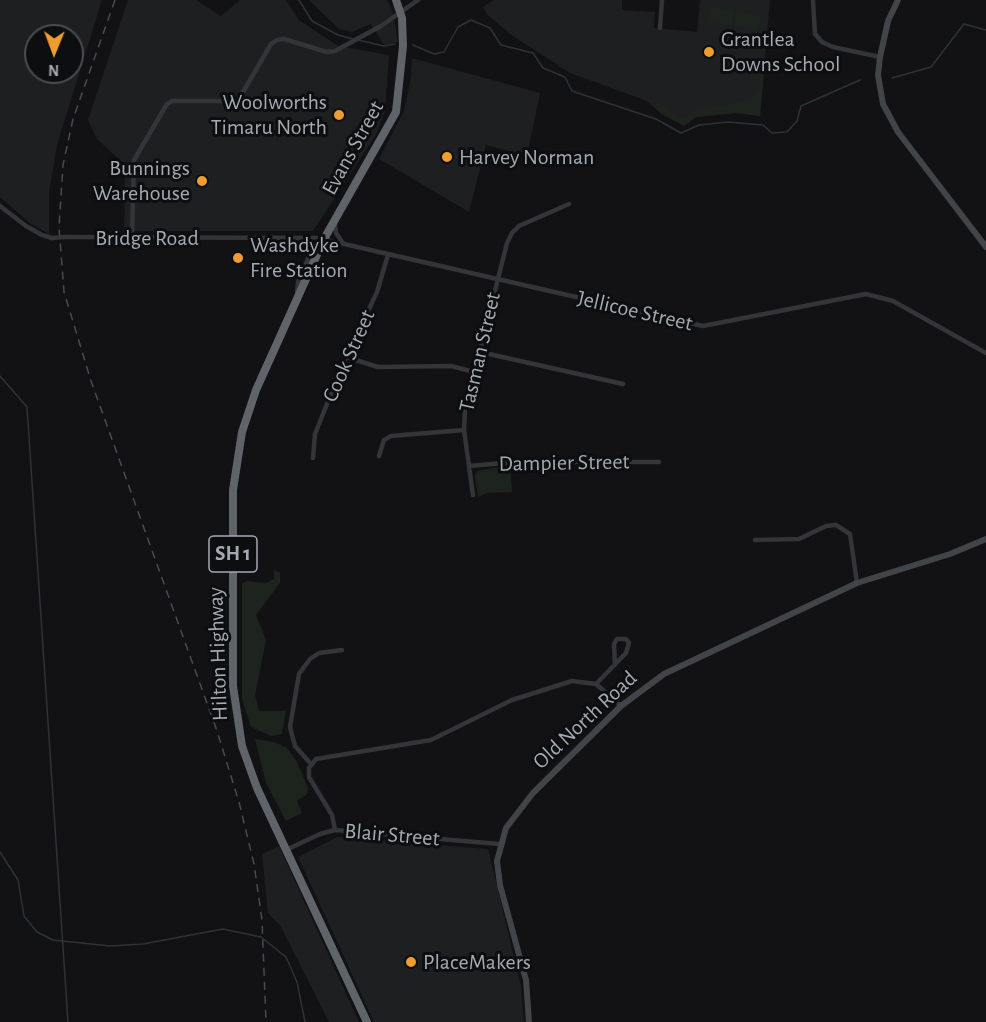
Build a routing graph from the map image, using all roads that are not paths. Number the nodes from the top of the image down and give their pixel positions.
1 (396, 0) edge
2 (418, 0) edge
3 (662, 0) edge
4 (813, 0) edge
5 (898, 0) edge
6 (401, 11) junction
7 (660, 28) dead end
8 (880, 57) junction
9 (569, 204) dead end
10 (0, 206) edge
11 (335, 218) junction
12 (132, 238) junction
13 (303, 238) junction
14 (324, 239) junction
15 (345, 244) junction
16 (986, 247) edge
17 (388, 255) junction
18 (497, 280) junction
19 (296, 301) junction
20 (480, 352) junction
21 (986, 353) edge
22 (346, 357) junction
23 (474, 372) junction
24 (624, 384) dead end
25 (464, 430) junction
26 (379, 456) dead end
27 (313, 458) dead end
28 (658, 462) dead end
29 (469, 466) junction
30 (473, 495) dead end
31 (986, 539) edge
32 (755, 540) dead end
33 (857, 583) junction
34 (342, 650) dead end
35 (615, 665) junction
36 (596, 684) junction
37 (621, 706) junction
38 (310, 763) junction
39 (335, 830) junction
40 (499, 844) junction
41 (288, 849) junction
42 (368, 1022) edge
43 (529, 1022) edge

1 - 6 highway, Evans Street / SH 1
2 - 6 street
3 - 7 street
4 - 8 street
5 - 8 street
6 - 11 highway, Evans Street / SH 1
6 - 12 street
8 - 16 street
9 - 18 street, Tasman Street
10 - 12 street, Bridge Road, bridge
11 - 14 highway, Evans Street / SH 1
11 - 15 street
12 - 13 street, Bridge Road
13 - 14 street, Bridge Road
13 - 19 street
14 - 15 street, Jellicoe Street
14 - 19 highway, Hilton Highway / SH 1
15 - 17 street, Jellicoe Street
17 - 18 street, Jellicoe Street
17 - 22 street, Cook Street
18 - 20 street, Tasman Street
18 - 21 street, Jellicoe Street
19 - 41 highway, Hilton Highway / SH 1
20 - 23 street, Tasman Street
20 - 24 street
22 - 23 street
22 - 27 street, Cook Street
23 - 25 street, Tasman Street
25 - 26 street
25 - 29 street, Tasman Street
28 - 29 street, Dampier Street
29 - 30 street, Tasman Street
31 - 33 street, Old North Road
32 - 33 street
33 - 37 street, Old North Road
34 - 38 street
35 - 35 street
35 - 36 street
36 - 37 street
36 - 38 street
37 - 40 street, Old North Road
38 - 39 street
39 - 40 street, Blair Street
39 - 41 street, Blair Street
40 - 43 street, Old North Road
41 - 42 highway, Hilton Highway / SH 1

